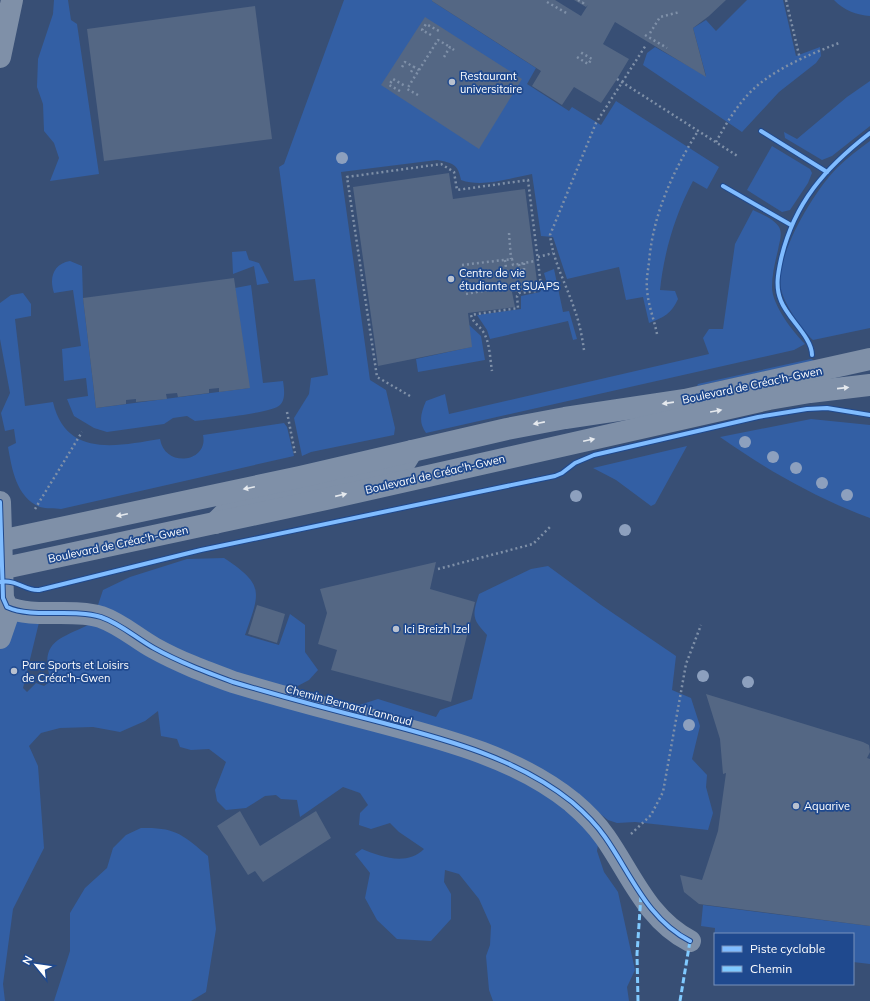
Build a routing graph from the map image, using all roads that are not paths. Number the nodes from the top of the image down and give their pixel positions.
1 (12, 0) edge
2 (0, 57) edge
3 (870, 359) edge
4 (870, 385) edge
5 (412, 451) junction
6 (0, 502) edge
7 (215, 523) junction
8 (1, 540) edge
9 (1, 569) edge
10 (10, 609) junction
11 (0, 638) edge
12 (690, 941) dead end

1 - 2 street
3 -> 5 street, Boulevard de Créac'h-Gwen
7 -> 4 street, Boulevard de Créac'h-Gwen
5 - 7 street
5 -> 8 street, Boulevard de Créac'h-Gwen
6 - 8 street
7 - 9 street, Boulevard de Créac'h-Gwen
8 - 9 street
9 - 10 street
10 - 11 street
10 - 12 street, Chemin Bernard Lannaud

